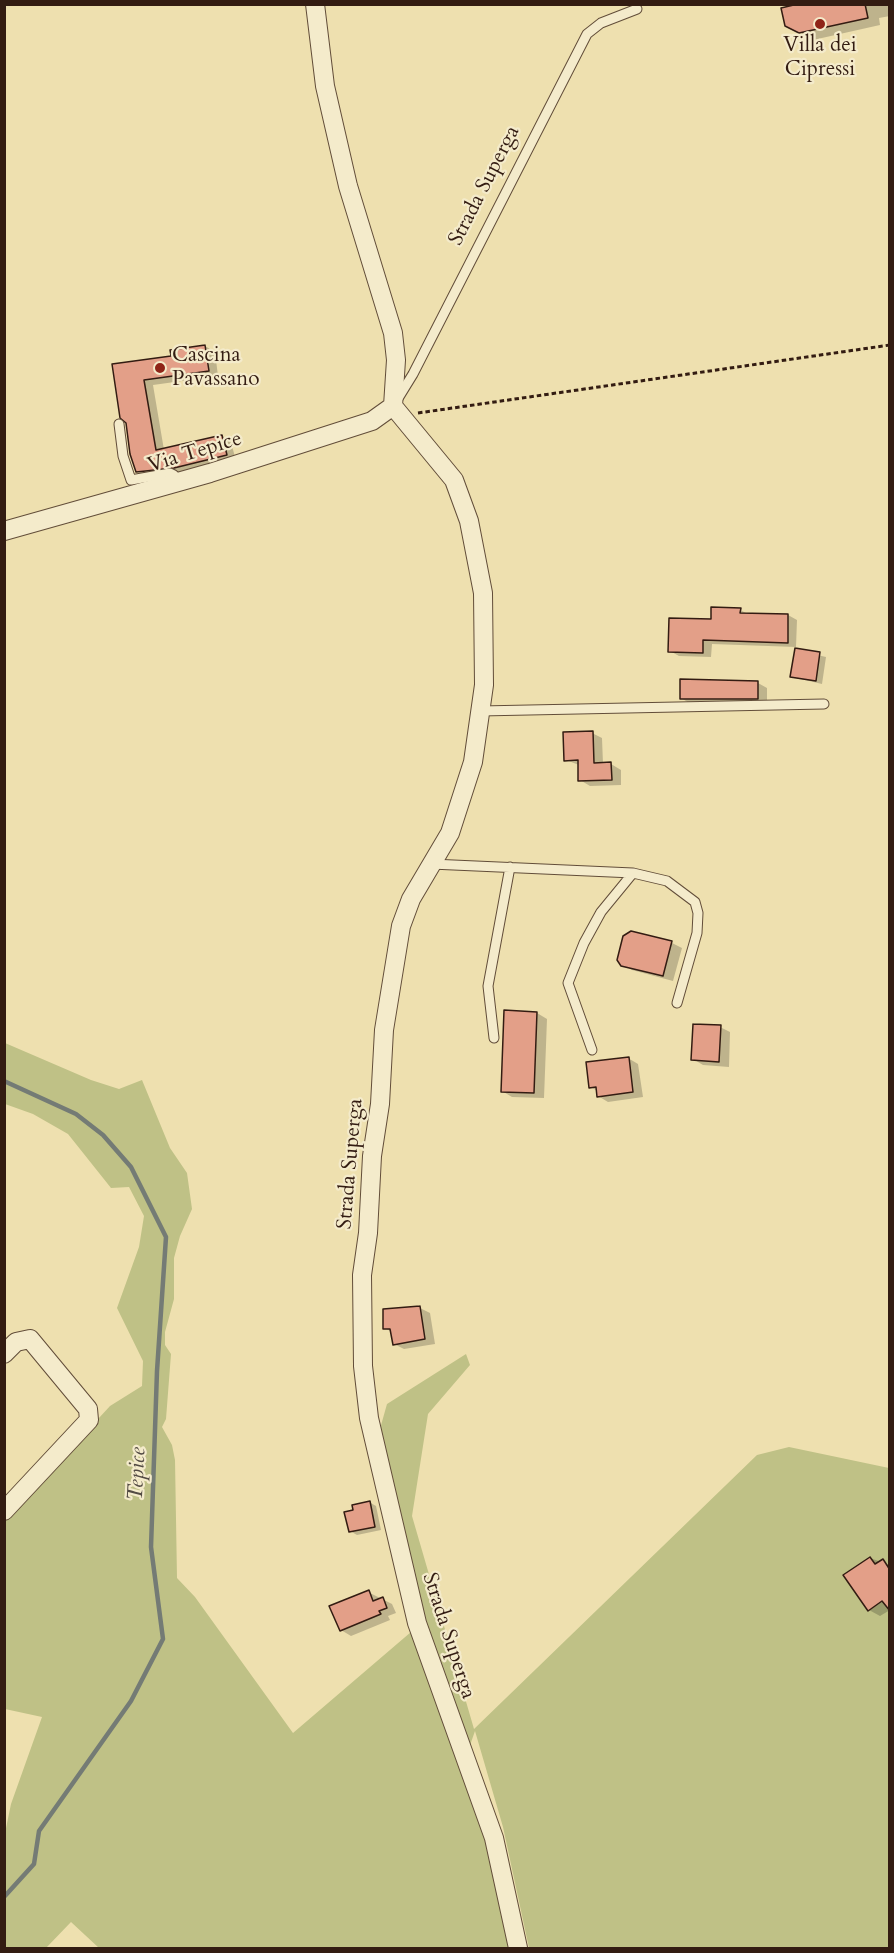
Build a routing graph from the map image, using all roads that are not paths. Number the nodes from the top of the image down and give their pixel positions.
1 (315, 4) edge
2 (637, 9) dead end
3 (397, 411) junction
4 (119, 424) dead end
5 (175, 483) junction
6 (4, 531) edge
7 (824, 704) dead end
8 (480, 711) junction
9 (431, 864) junction
10 (510, 867) junction
11 (633, 873) junction
12 (678, 1003) dead end
13 (494, 1038) dead end
14 (592, 1050) dead end
15 (4, 1354) edge
16 (4, 1511) edge
17 (518, 1948) edge

1 - 3 street
2 - 3 lane, Strada Superga
3 - 5 street, Via Tepice
3 - 8 street, Strada Superga
4 - 5 lane
5 - 6 street, Via Tepice
7 - 8 lane
8 - 9 street, Strada Superga
9 - 10 lane
9 - 17 street, Strada Superga
10 - 11 lane
10 - 13 lane
11 - 12 lane
11 - 14 lane
15 - 16 street

